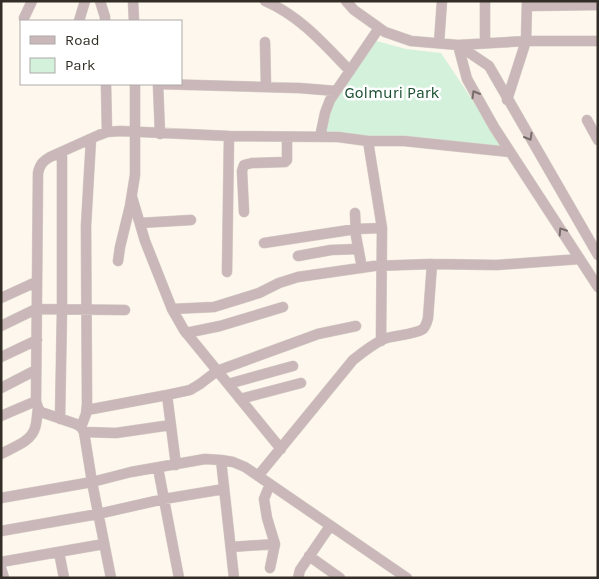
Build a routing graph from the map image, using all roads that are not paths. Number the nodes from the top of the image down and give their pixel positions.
1 (32, 1) edge
2 (85, 1) edge
3 (100, 1) edge
4 (134, 1) edge
5 (265, 1) edge
6 (346, 1) edge
7 (442, 1) edge
8 (485, 1) edge
9 (527, 4) edge
10 (598, 5) edge
11 (24, 18) dead end
12 (79, 20) edge
13 (105, 20) edge
14 (134, 20) edge
15 (379, 28) junction
16 (598, 40) edge
17 (526, 41) junction
18 (265, 42) dead end
19 (440, 43) junction
20 (485, 43) junction
21 (458, 45) junction
22 (350, 71) junction
23 (106, 85) edge
24 (135, 85) edge
25 (158, 85) edge
26 (182, 85) edge
27 (266, 87) junction
28 (336, 91) junction
29 (507, 100) junction
30 (587, 120) dead end
31 (107, 132) junction
32 (136, 132) junction
33 (160, 134) junction
34 (229, 136) junction
35 (287, 137) junction
36 (320, 137) junction
37 (91, 139) junction
38 (368, 140) junction
39 (598, 140) edge
40 (62, 152) junction
41 (510, 152) junction
42 (132, 197) junction
43 (244, 212) dead end
44 (355, 213) dead end
45 (191, 220) dead end
46 (140, 223) junction
47 (382, 228) junction
48 (356, 229) junction
49 (594, 241) edge
50 (264, 243) dead end
51 (358, 249) junction
52 (598, 255) edge
53 (298, 256) dead end
54 (580, 260) junction
55 (118, 261) dead end
56 (432, 264) junction
57 (382, 266) junction
58 (362, 268) junction
59 (227, 272) dead end
60 (36, 282) junction
61 (598, 287) edge
62 (1, 298) edge
63 (283, 307) dead end
64 (36, 308) junction
65 (62, 309) junction
66 (88, 309) junction
67 (172, 309) junction
68 (125, 310) dead end
69 (1, 326) edge
70 (356, 326) dead end
71 (186, 333) junction
72 (37, 340) junction
73 (380, 341) junction
74 (1, 357) edge
75 (294, 366) dead end
76 (36, 370) junction
77 (218, 371) junction
78 (301, 383) dead end
79 (228, 384) junction
80 (1, 388) edge
81 (167, 395) junction
82 (240, 398) junction
83 (37, 404) junction
84 (86, 410) junction
85 (1, 416) edge
86 (60, 419) junction
87 (171, 425) junction
88 (83, 430) junction
89 (281, 449) junction
90 (1, 454) edge
91 (221, 460) junction
92 (176, 464) junction
93 (158, 468) junction
94 (258, 476) junction
95 (92, 482) junction
96 (270, 484) junction
97 (224, 489) junction
98 (1, 498) edge
99 (164, 499) junction
100 (98, 514) junction
101 (330, 526) junction
102 (1, 531) edge
103 (104, 544) junction
104 (275, 544) junction
105 (231, 547) junction
106 (59, 552) junction
107 (309, 556) junction
108 (1, 562) edge
109 (1, 568) edge
110 (270, 568) dead end
111 (4, 578) edge
112 (64, 578) edge
113 (111, 578) edge
114 (179, 578) edge
115 (234, 578) edge
116 (298, 578) edge
117 (340, 578) edge
118 (406, 578) edge

1 - 11 street
2 - 12 street
3 - 13 street
4 - 14 street
5 - 22 street
6 - 15 street
7 - 19 street
8 - 20 street
9 - 10 street
9 - 17 street
15 - 19 street
15 - 22 street
16 - 17 street
17 - 20 street
17 - 29 street
18 - 27 street
19 - 21 street
20 - 21 street
21 - 29 street
41 -> 21 street
22 - 28 street
23 - 31 street
24 - 32 street
25 - 33 street
26 - 27 street
27 - 28 street
28 - 36 street
29 -> 49 street
30 - 39 street
31 - 32 street
31 - 37 street
32 - 33 street
32 - 42 street
33 - 34 street
34 - 35 street
34 - 59 street
35 - 36 street
35 - 43 street
36 - 38 street
37 - 40 street
37 - 66 street
38 - 41 street
38 - 47 street
40 - 60 street
40 - 65 street
54 -> 41 street
42 - 46 street
42 - 55 street
44 - 48 street
45 - 46 street
46 - 67 street
47 - 48 street
47 - 57 street
48 - 50 street
48 - 51 street
49 - 52 street
51 - 53 street
51 - 58 street
54 - 56 street
54 - 61 street
56 - 57 street
56 - 73 street
57 - 58 street
57 - 73 street
58 - 67 street
60 - 62 street
60 - 64 street
63 - 71 street
64 - 65 street
64 - 69 street
64 - 72 street
65 - 66 street
65 - 86 street
66 - 68 street
66 - 84 street
67 - 71 street
70 - 77 street
71 - 77 street
72 - 74 street
72 - 76 street
73 - 89 street
75 - 79 street
76 - 80 street
76 - 83 street
77 - 79 street
77 - 81 street
78 - 82 street
79 - 82 street
81 - 84 street
81 - 87 street
82 - 89 street
83 - 85 street
83 - 86 street
83 - 90 street
84 - 88 street
86 - 88 street
87 - 88 street
87 - 92 street
88 - 95 street
89 - 94 street
91 - 92 street
91 - 94 street
91 - 97 street
92 - 93 street
93 - 95 street
93 - 99 street
94 - 96 street
95 - 98 street
95 - 100 street
96 - 101 street
96 - 104 street
97 - 99 street
97 - 105 street
99 - 100 street
99 - 114 street
100 - 102 street
100 - 103 street
101 - 107 street
101 - 118 street
103 - 106 street
103 - 113 street
104 - 105 street
104 - 110 street
105 - 115 street
106 - 108 street
106 - 112 street
107 - 116 street
107 - 117 street
109 - 111 street

